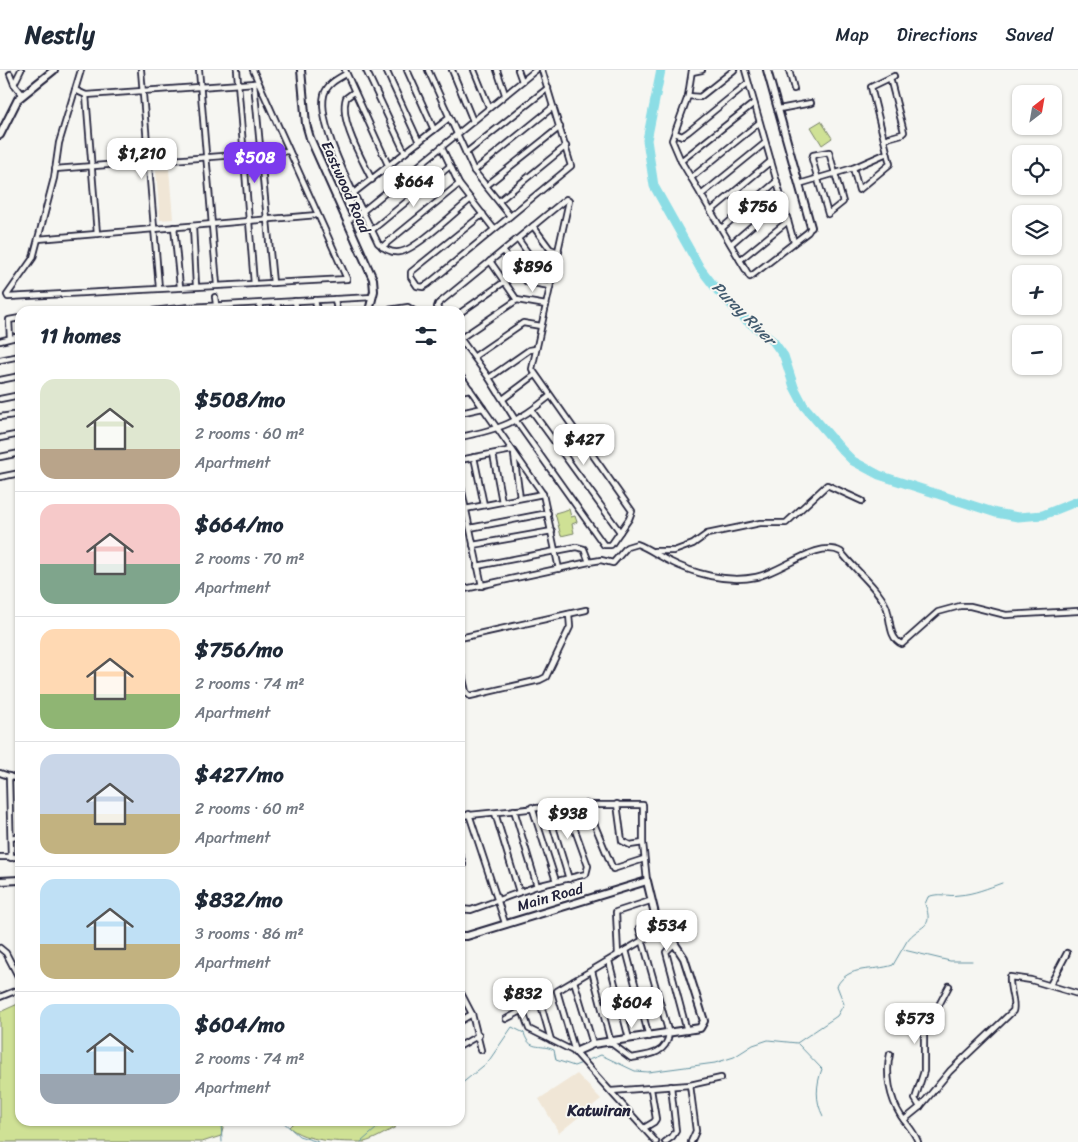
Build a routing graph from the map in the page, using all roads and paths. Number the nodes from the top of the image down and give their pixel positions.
1 (21, 70) edge
2 (54, 70) edge
3 (81, 70) edge
4 (141, 70) edge
5 (199, 70) edge
6 (237, 70) edge
7 (253, 70) edge
8 (300, 70) edge
9 (366, 70) edge
10 (386, 70) edge
11 (407, 70) edge
12 (428, 70) edge
13 (452, 70) edge
14 (474, 70) edge
15 (496, 70) edge
16 (518, 70) edge
17 (536, 70) edge
18 (542, 70) edge
19 (702, 70) edge
20 (734, 70) edge
21 (745, 70) edge
22 (768, 70) edge
23 (789, 70) edge
24 (692, 71) edge
25 (345, 72) edge
26 (10, 74) dead end
27 (522, 81) junction
28 (256, 83) junction
29 (748, 83) junction
30 (14, 84) junction
31 (238, 85) junction
32 (200, 88) junction
33 (548, 88) junction
34 (794, 89) dead end
35 (74, 90) junction
36 (143, 92) junction
37 (354, 92) junction
38 (505, 94) junction
39 (23, 95) junction
40 (86, 95) junction
41 (688, 96) junction
42 (754, 103) junction
43 (811, 103) dead end
44 (490, 107) junction
45 (553, 107) junction
46 (779, 109) junction
47 (449, 118) junction
48 (473, 121) junction
49 (759, 124) junction
50 (560, 128) junction
51 (434, 130) junction
52 (675, 133) junction
53 (0, 135) edge
54 (457, 135) junction
55 (884, 140) junction
56 (419, 142) junction
57 (765, 143) junction
58 (566, 146) junction
59 (442, 148) junction
60 (289, 151) junction
61 (260, 153) junction
62 (405, 153) junction
63 (888, 153) junction
64 (466, 154) junction
65 (242, 155) junction
66 (206, 158) junction
67 (771, 161) junction
68 (150, 162) junction
69 (681, 162) junction
70 (450, 166) junction
71 (91, 167) junction
72 (389, 167) junction
73 (853, 168) junction
74 (55, 169) junction
75 (474, 170) junction
76 (835, 173) junction
77 (691, 178) junction
78 (817, 179) junction
79 (372, 180) junction
80 (777, 181) junction
81 (459, 184) junction
82 (799, 184) junction
83 (486, 186) junction
84 (355, 192) junction
85 (701, 195) junction
86 (471, 199) junction
87 (782, 200) junction
88 (499, 201) junction
89 (711, 211) junction
90 (363, 212) junction
91 (483, 214) junction
92 (317, 215) junction
93 (510, 216) junction
94 (267, 220) junction
95 (248, 221) junction
96 (347, 221) junction
97 (788, 221) junction
98 (212, 224) junction
99 (193, 226) junction
100 (534, 226) junction
101 (174, 227) junction
102 (811, 227) joint
103 (722, 228) junction
104 (154, 229) junction
105 (494, 229) junction
106 (372, 230) junction
107 (97, 234) junction
108 (38, 238) junction
109 (518, 239) junction
110 (794, 242) junction
111 (731, 244) junction
112 (382, 247) junction
113 (503, 251) junction
114 (559, 252) junction
115 (740, 260) junction
116 (490, 261) junction
117 (555, 268) junction
118 (504, 282) junction
119 (273, 283) junction
120 (254, 284) junction
121 (217, 285) junction
122 (196, 286) junction
123 (550, 286) junction
124 (159, 288) junction
125 (180, 288) junction
126 (216, 297) dead end
127 (373, 297) junction
128 (335, 299) junction
129 (315, 300) junction
130 (517, 300) junction
131 (277, 302) junction
132 (295, 302) junction
133 (259, 304) joint
134 (240, 305) joint
135 (546, 305) junction
136 (217, 306) edge
137 (234, 306) edge
138 (277, 306) edge
139 (296, 306) edge
140 (316, 306) edge
141 (336, 306) edge
142 (370, 306) edge
143 (437, 306) edge
144 (465, 309) edge
145 (15, 319) edge
146 (541, 326) junction
147 (465, 335) edge
148 (15, 337) edge
149 (10, 338) junction
150 (0, 340) edge
151 (465, 344) edge
152 (536, 349) junction
153 (475, 356) junction
154 (15, 357) edge
155 (0, 360) edge
156 (535, 375) junction
157 (15, 377) edge
158 (489, 378) junction
159 (0, 380) edge
160 (465, 382) edge
161 (470, 389) junction
162 (465, 390) edge
163 (15, 396) edge
164 (550, 396) junction
165 (502, 398) junction
166 (0, 399) edge
167 (483, 408) junction
168 (532, 411) junction
169 (465, 412) edge
170 (15, 415) edge
171 (0, 418) edge
172 (516, 422) junction
173 (498, 429) junction
174 (15, 435) edge
175 (465, 436) edge
176 (0, 438) edge
177 (513, 452) junction
178 (15, 454) edge
179 (493, 454) junction
180 (0, 457) edge
181 (474, 458) junction
182 (465, 459) edge
183 (15, 474) edge
184 (0, 476) edge
185 (544, 494) junction
186 (520, 498) junction
187 (862, 501) dead end
188 (502, 502) junction
189 (484, 505) junction
190 (465, 509) joint
191 (548, 513) junction
192 (470, 528) junction
193 (552, 531) junction
194 (620, 532) junction
195 (473, 545) junction
196 (556, 550) junction
197 (651, 550) junction
198 (589, 562) junction
199 (477, 566) junction
200 (559, 569) junction
201 (482, 586) junction
202 (465, 589) edge
203 (586, 610) dead end
204 (1078, 611) edge
205 (569, 614) junction
206 (465, 637) edge
207 (548, 675) junction
208 (554, 678) dead end
209 (465, 688) edge
210 (0, 773) edge
211 (8, 776) junction
212 (15, 778) edge
213 (586, 804) junction
214 (617, 804) junction
215 (566, 805) junction
216 (532, 807) junction
217 (548, 807) junction
218 (514, 810) junction
219 (495, 813) junction
220 (469, 814) junction
221 (465, 815) edge
222 (15, 837) edge
223 (11, 838) junction
224 (643, 843) junction
225 (0, 857) edge
226 (11, 858) junction
227 (15, 858) edge
228 (644, 859) junction
229 (569, 878) junction
230 (15, 880) edge
231 (0, 881) edge
232 (556, 881) junction
233 (647, 882) junction
234 (537, 886) junction
235 (519, 892) junction
236 (497, 901) junction
237 (650, 901) junction
238 (465, 909) edge
239 (505, 923) junction
240 (639, 928) dead end
241 (663, 928) junction
242 (465, 936) edge
243 (641, 940) junction
244 (674, 944) junction
245 (0, 948) edge
246 (626, 950) junction
247 (1066, 953) dead end
248 (618, 955) junction
249 (609, 960) junction
250 (15, 970) edge
251 (592, 971) junction
252 (574, 981) junction
253 (1050, 985) junction
254 (949, 986) dead end
255 (15, 991) edge
256 (1078, 994) edge
257 (0, 997) edge
258 (465, 1001) edge
259 (522, 1009) junction
260 (472, 1014) junction
261 (465, 1018) edge
262 (506, 1019) dead end
263 (687, 1031) junction
264 (669, 1034) junction
265 (479, 1035) junction
266 (650, 1036) junction
267 (551, 1040) junction
268 (629, 1040) junction
269 (465, 1043) edge
270 (611, 1043) junction
271 (593, 1044) junction
272 (481, 1050) dead end
273 (575, 1052) junction
274 (890, 1054) dead end
275 (721, 1078) dead end
276 (690, 1085) junction
277 (671, 1086) junction
278 (651, 1089) junction
279 (611, 1091) junction
280 (920, 1108) junction
281 (904, 1120) junction
282 (644, 1128) junction
283 (656, 1142) edge
284 (665, 1142) edge
285 (692, 1142) edge
286 (918, 1142) edge

1 - 30 street
2 - 39 street
3 - 35 street
4 - 36 street
5 - 32 street
6 - 31 street
7 - 28 street
8 - 96 street, Eastwood Road
9 - 62 street
10 - 56 street
11 - 51 street
12 - 47 street
13 - 48 street
14 - 44 street
15 - 38 street
16 - 27 street
17 - 27 street
18 - 33 street
19 - 24 street
20 - 41 street
21 - 29 street
22 - 46 street
23 - 34 street
24 - 41 street
25 - 37 street
25 - 84 street
26 - 30 street
27 - 38 street
28 - 31 street
28 - 60 street
28 - 61 street
29 - 42 street
29 - 52 street
30 - 39 street
31 - 32 street
31 - 65 street
32 - 36 street
32 - 66 street
33 - 45 street
33 - 64 street
35 - 40 street
35 - 74 street
36 - 40 street
36 - 68 street
37 - 72 street
37 - 79 street
38 - 44 street
39 - 53 street
40 - 71 street
41 - 52 street
42 - 49 street
42 - 69 street
43 - 46 street
44 - 48 street
45 - 50 street
45 - 75 street
46 - 82 street
47 - 51 street
47 - 54 street
48 - 54 street
49 - 57 street
49 - 77 street
50 - 58 street
50 - 83 street
51 - 56 street
52 - 69 street
54 - 59 street
54 - 64 street
55 - 55 street
55 - 63 street
56 - 62 street
57 - 67 street
57 - 85 street
58 - 88 street
58 - 93 street
59 - 70 street
59 - 90 street
60 - 61 street
60 - 92 street
61 - 65 street
61 - 94 street
62 - 72 street
63 - 73 street
63 - 73 street
64 - 75 street
65 - 66 street
65 - 95 street
66 - 68 street
66 - 98 street
67 - 80 street
67 - 89 street
68 - 71 street
68 - 104 street
69 - 77 street
70 - 81 street
70 - 106 street
71 - 74 street
71 - 107 street
72 - 79 street
73 - 76 street
74 - 108 street
75 - 83 street
76 - 78 street
76 - 78 street
76 - 78 street
77 - 85 street
78 - 82 street
79 - 84 street
80 - 87 street
80 - 103 street
81 - 86 street
81 - 112 street
82 - 102 street
83 - 88 street
84 - 90 street
85 - 89 street
86 - 91 street
86 - 112 street
87 - 97 street
87 - 111 street
88 - 93 street
89 - 103 street
90 - 96 street
90 - 106 street
91 - 105 street
91 - 105 street
92 - 94 street
92 - 119 street
93 - 105 street
94 - 95 street
94 - 119 street
95 - 98 street
95 - 120 street
96 - 127 street, Eastwood Road
97 - 110 street
97 - 115 street
98 - 99 street
98 - 121 street
99 - 101 street
99 - 122 street
100 - 109 street
100 - 114 street
100 - 114 street
101 - 104 street
101 - 125 street
102 - 110 street
103 - 111 street
104 - 107 street
104 - 124 street
106 - 112 street
107 - 108 street
108 - 124 street
109 - 113 street
109 - 117 street
110 - 115 street
111 - 115 street
113 - 116 street
113 - 123 street
114 - 117 street
116 - 118 street
116 - 143 street
117 - 123 street
118 - 130 street
118 - 144 street
119 - 120 street
120 - 121 street
121 - 122 street
122 - 125 street
123 - 135 street
124 - 125 street
126 - 136 street
127 - 128 street
127 - 142 street, Eastwood Road
128 - 129 street
128 - 141 street
129 - 132 street
129 - 140 street
130 - 135 street
130 - 147 street
131 - 132 street
131 - 133 street
131 - 138 street
132 - 139 street
133 - 134 street
134 - 137 street
135 - 146 street
145 - 149 street
146 - 152 street
146 - 153 street
148 - 149 street
149 - 150 street
151 - 153 street
152 - 156 street
152 - 158 street
153 - 158 street
154 - 155 street
156 - 164 street
156 - 165 street
157 - 159 street
158 - 165 street
160 - 161 street
161 - 162 street
161 - 167 street
163 - 166 street
164 - 168 street
164 - 194 street
165 - 172 street
167 - 169 street
167 - 173 street
168 - 172 street
168 - 194 street
170 - 171 street
172 - 173 street
172 - 194 street
173 - 175 street
173 - 177 street
174 - 176 street
177 - 179 street
177 - 185 street
177 - 186 street
178 - 180 street
179 - 181 street
179 - 188 street
181 - 182 street
181 - 189 street
183 - 184 street
185 - 186 street
185 - 191 street
186 - 188 street
187 - 197 street
188 - 189 street
189 - 190 street
190 - 192 street
191 - 192 street
191 - 193 street
192 - 195 street
193 - 195 street
193 - 196 street
195 - 199 street
196 - 198 street
196 - 199 street
196 - 200 street
197 - 198 street
197 - 204 street
198 - 200 street
199 - 201 street
200 - 201 street
201 - 202 street
203 - 205 street
205 - 206 street
205 - 207 street
207 - 208 street
207 - 209 street
210 - 211 street
211 - 212 street
211 - 223 street
213 - 214 street
213 - 215 street
213 - 228 street
214 - 224 street
214 - 224 street
215 - 217 street
215 - 229 street
216 - 217 street
216 - 218 street
216 - 232 street
217 - 229 street
218 - 219 street
218 - 234 street
219 - 220 street
219 - 235 street
220 - 221 street
220 - 236 street
222 - 223 street
223 - 226 street
224 - 228 street
225 - 226 street
226 - 227 street
228 - 233 street
229 - 232 street
230 - 231 street
232 - 234 street
233 - 237 street
233 - 239 street, Main Road
234 - 235 street
235 - 236 street
236 - 238 street
236 - 239 street
237 - 241 street
237 - 248 street
239 - 242 street, Main Road
240 - 243 street
241 - 243 street
241 - 244 street
243 - 246 street
243 - 264 street
244 - 263 street
244 - 263 street
245 - 250 street
246 - 248 street
246 - 266 street
247 - 253 street
248 - 249 street
249 - 251 street
249 - 268 street
251 - 252 street
251 - 270 street
252 - 271 street
252 - 273 street
253 - 256 street
253 - 280 street
254 - 280 street
255 - 257 street
258 - 260 street
259 - 262 street
259 - 267 street
259 - 267 street
260 - 261 street
260 - 265 street
263 - 264 street
264 - 266 street
264 - 270 street
265 - 269 street
265 - 272 street
266 - 268 street
267 - 273 street
268 - 270 street
270 - 271 street
271 - 273 street
273 - 279 street
274 - 281 street
275 - 276 street
276 - 277 street
276 - 285 street
277 - 278 street
277 - 284 street
278 - 279 street
278 - 282 street
279 - 282 street
280 - 281 street
281 - 286 street
282 - 283 street

